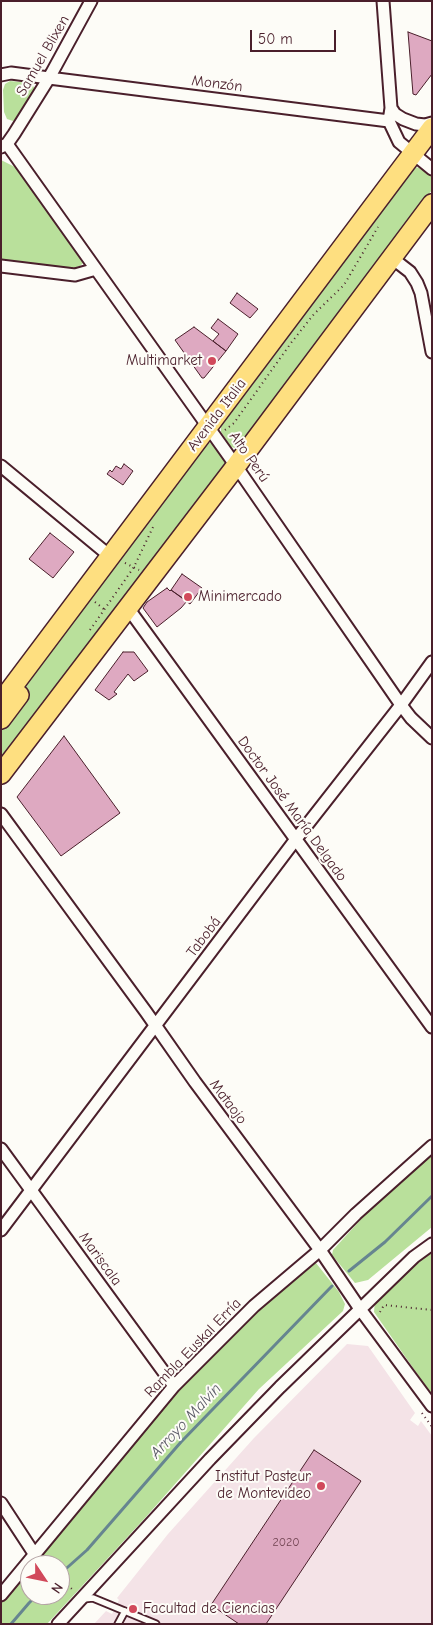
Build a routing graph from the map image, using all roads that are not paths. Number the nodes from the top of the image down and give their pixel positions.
1 (91, 1) edge
2 (383, 1) edge
3 (1, 75) edge
4 (49, 78) junction
5 (391, 108) junction
6 (389, 121) junction
7 (432, 124) edge
8 (432, 128) edge
9 (4, 145) edge
10 (413, 154) junction
11 (432, 169) edge
12 (432, 204) edge
13 (392, 258) junction
14 (1, 266) edge
15 (96, 269) junction
16 (432, 352) edge
17 (209, 426) junction
18 (1, 466) edge
19 (236, 466) junction
20 (111, 557) junction
21 (123, 614) junction
22 (37, 655) junction
23 (432, 662) edge
24 (1, 702) edge
25 (402, 704) junction
26 (1, 719) edge
27 (432, 738) edge
28 (1, 774) edge
29 (1, 814) edge
30 (296, 839) junction
31 (156, 1026) junction
32 (432, 1027) edge
33 (432, 1146) edge
34 (1, 1149) edge
35 (32, 1190) junction
36 (1, 1230) edge
37 (432, 1244) edge
38 (320, 1250) junction
39 (360, 1308) junction
40 (174, 1386) junction
41 (432, 1406) edge
42 (1, 1503) edge
43 (35, 1555) joint
44 (20, 1573) edge
45 (1, 1595) edge
46 (81, 1599) junction
47 (126, 1612) junction
48 (58, 1624) edge
49 (118, 1624) edge
50 (156, 1624) edge

1 - 4 street, Samuel Blixen
2 - 5 street
3 - 4 street, Monzón
4 - 6 street, Monzón
4 - 9 street, Samuel Blixen
5 - 6 street
5 - 7 street
6 - 10 street
8 - 10 main road, Avenida Italia
9 - 15 street, Alto Perú
10 - 11 street
10 - 17 main road, Avenida Italia
12 - 13 main road
13 - 16 street
13 - 19 main road
14 - 15 street
15 - 17 street, Alto Perú
17 - 19 street, Alto Perú
17 - 20 main road, Avenida Italia
18 - 20 street
19 - 21 main road
19 - 25 street, Alto Perú
20 - 22 main road, Avenida Italia
21 - 28 main road
21 - 30 street, Doctor José María Delgado
22 - 24 main road, Avenida Italia
22 - 26 main road
23 - 25 street, Tabobá
25 - 27 street, Alto Perú
25 - 30 street, Tabobá
29 - 31 street, Mataojo
30 - 31 street, Tabobá
30 - 32 street, Doctor José María Delgado
31 - 35 street, Tabobá
31 - 38 street, Mataojo
33 - 38 street, Rambla Euskal Erría
34 - 35 street, Mariscala
35 - 36 street, Tabobá
35 - 40 street, Mariscala
37 - 39 street
38 - 39 street, Mataojo
38 - 40 street, Rambla Euskal Erría
39 - 41 street, Mataojo
39 - 46 street
40 - 43 street, Rambla Euskal Erría
42 - 43 street
44 - 45 street, Rambla Euskal Erría
46 - 47 lane
46 - 48 street
47 - 49 lane
47 - 50 lane

